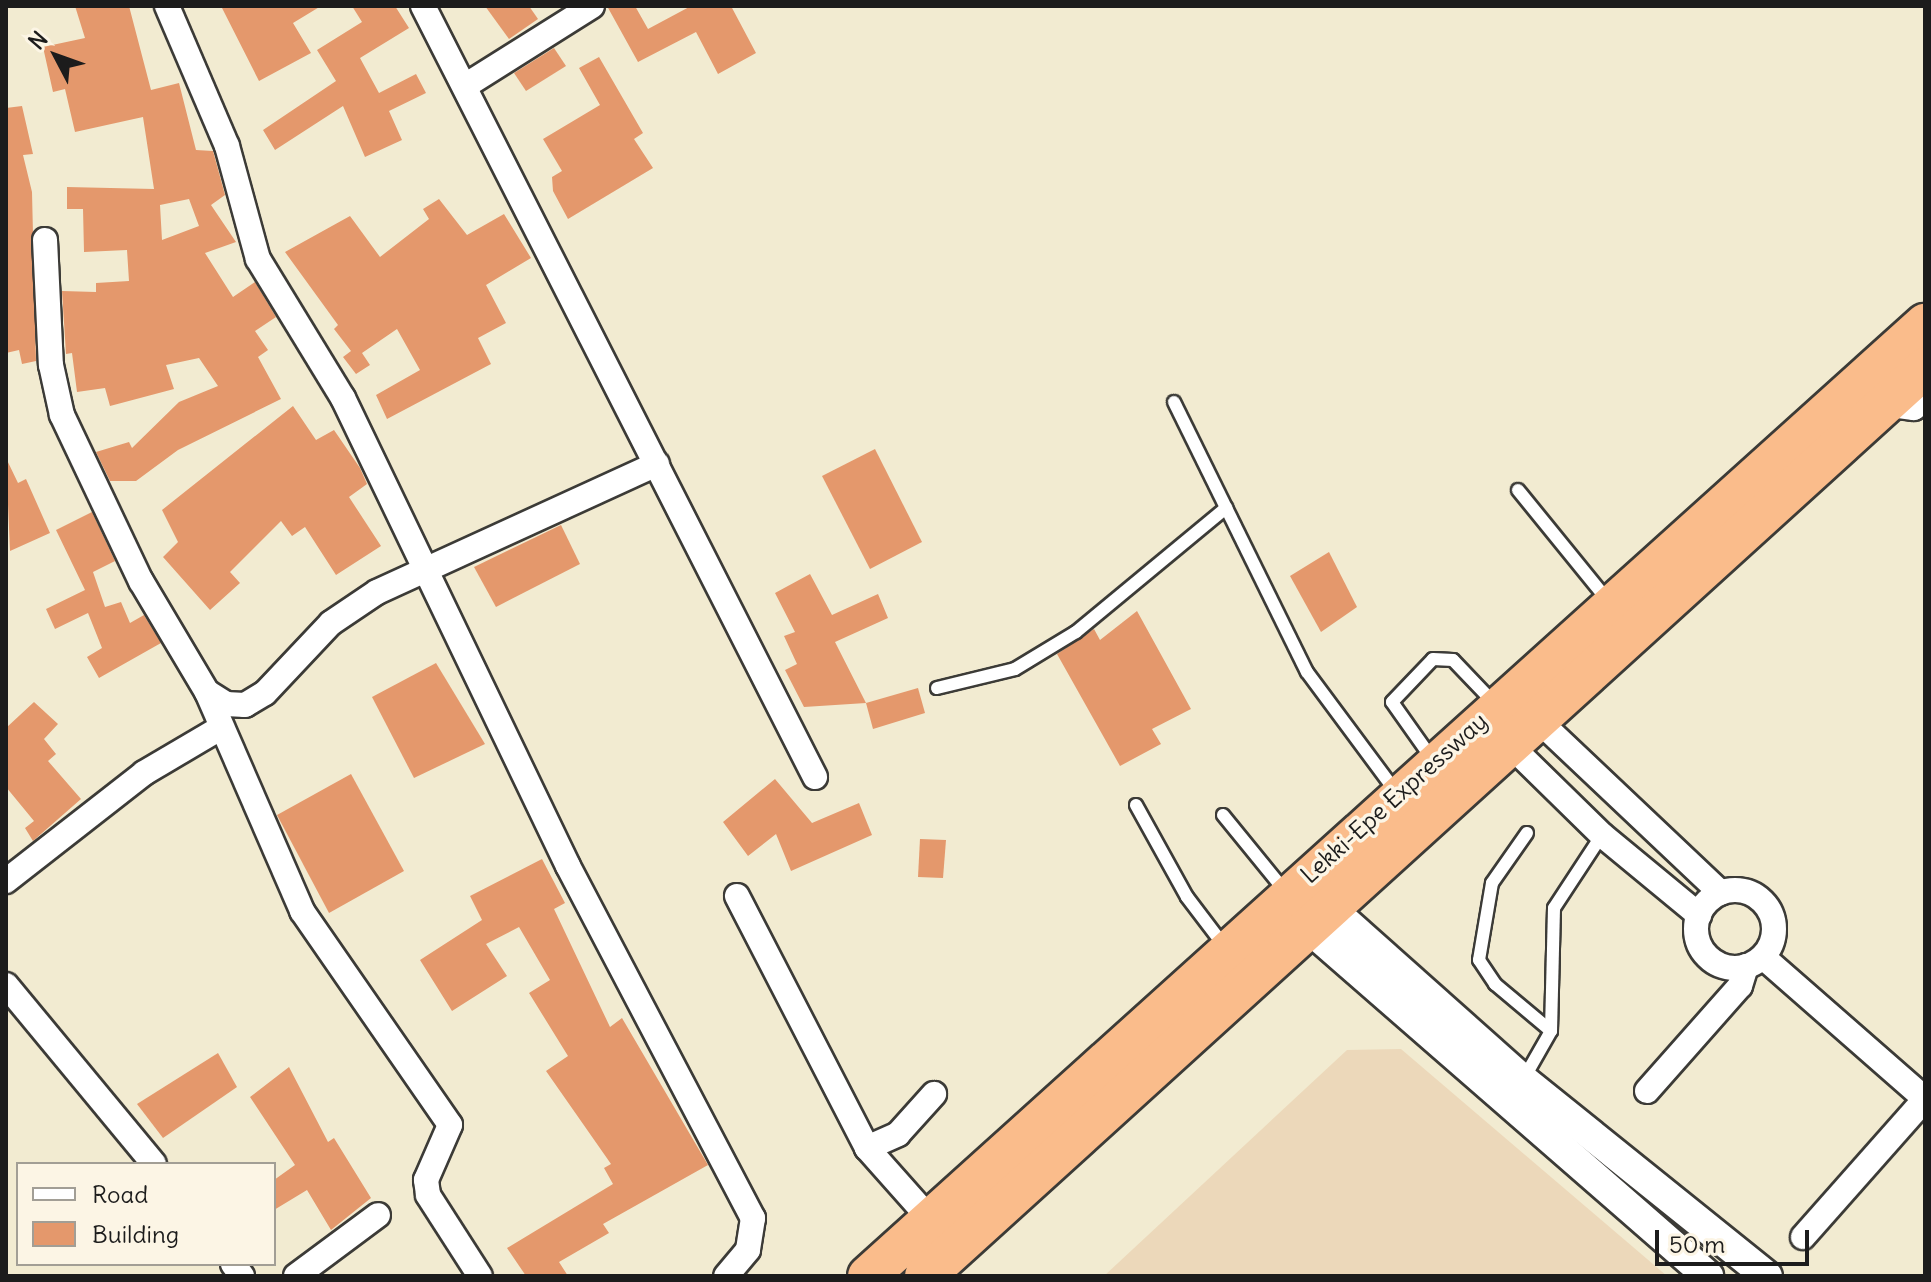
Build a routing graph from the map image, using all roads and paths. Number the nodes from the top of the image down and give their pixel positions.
1 (167, 6) edge
2 (423, 6) edge
3 (592, 6) edge
4 (465, 86) junction
5 (45, 240) dead end
6 (1925, 324) edge
7 (1925, 368) edge
8 (1925, 399) edge
9 (1174, 402) dead end
10 (1884, 404) junction
11 (657, 464) junction
12 (1518, 490) dead end
13 (1226, 508) junction
14 (430, 571) junction
15 (1611, 604) junction
16 (937, 688) dead end
17 (207, 692) junction
18 (1498, 706) junction
19 (217, 730) junction
20 (1525, 734) junction
21 (1435, 762) junction
22 (815, 777) dead end
23 (1398, 795) junction
24 (1136, 805) dead end
25 (1223, 815) dead end
26 (1527, 833) dead end
27 (1602, 835) junction
28 (6, 881) edge
29 (1721, 893) junction
30 (1287, 894) junction
31 (737, 896) dead end
32 (1699, 915) junction
33 (1322, 920) junction
34 (1225, 947) junction
35 (1754, 962) junction
36 (1382, 976) junction
37 (6, 985) edge
38 (1551, 1031) junction
39 (1523, 1080) junction
40 (1647, 1091) dead end
41 (934, 1094) dead end
42 (1925, 1099) edge
43 (867, 1148) junction
44 (152, 1162) edge
45 (1001, 1177) junction
46 (378, 1215) dead end
47 (930, 1219) junction
48 (1803, 1237) dead end
49 (296, 1276) edge
50 (480, 1276) edge
51 (726, 1276) edge
52 (868, 1276) edge
53 (925, 1276) edge
54 (1708, 1276) edge
55 (1767, 1276) edge

1 - 14 street
2 - 4 street
3 - 4 street
4 - 11 street
5 - 17 street
6 - 15 highway, Lekki-Epe Expressway
7 - 10 highway, Lekki-Epe Expressway
8 - 10 street
9 - 13 lane
10 - 20 highway, Lekki-Epe Expressway
11 - 14 street
11 - 22 street
12 - 15 lane
13 - 16 lane
13 - 23 lane
14 - 17 street
14 - 51 street
15 - 18 highway, Lekki-Epe Expressway
17 - 19 street
18 - 21 highway, Lekki-Epe Expressway
18 - 21 lane
19 - 28 street
19 - 50 street
20 - 27 street
20 - 29 street
20 - 33 highway, Lekki-Epe Expressway
21 - 23 highway, Lekki-Epe Expressway
23 - 30 highway, Lekki-Epe Expressway
24 - 34 lane
25 - 30 lane
26 - 38 lane
27 - 32 street
27 - 38 lane
29 - 32 street
29 - 35 street
30 - 34 highway, Lekki-Epe Expressway
31 - 43 street
32 - 35 street
33 - 36 street
33 - 45 highway, Lekki-Epe Expressway
34 - 45 highway, Lekki-Epe Expressway
35 - 40 street
35 - 42 street
36 - 39 street
36 - 54 street
37 - 44 street
38 - 39 lane
39 - 55 street
41 - 43 street
42 - 48 street
43 - 47 street
45 - 47 highway, Lekki-Epe Expressway
45 - 53 highway, Lekki-Epe Expressway
46 - 49 street
47 - 52 highway, Lekki-Epe Expressway

